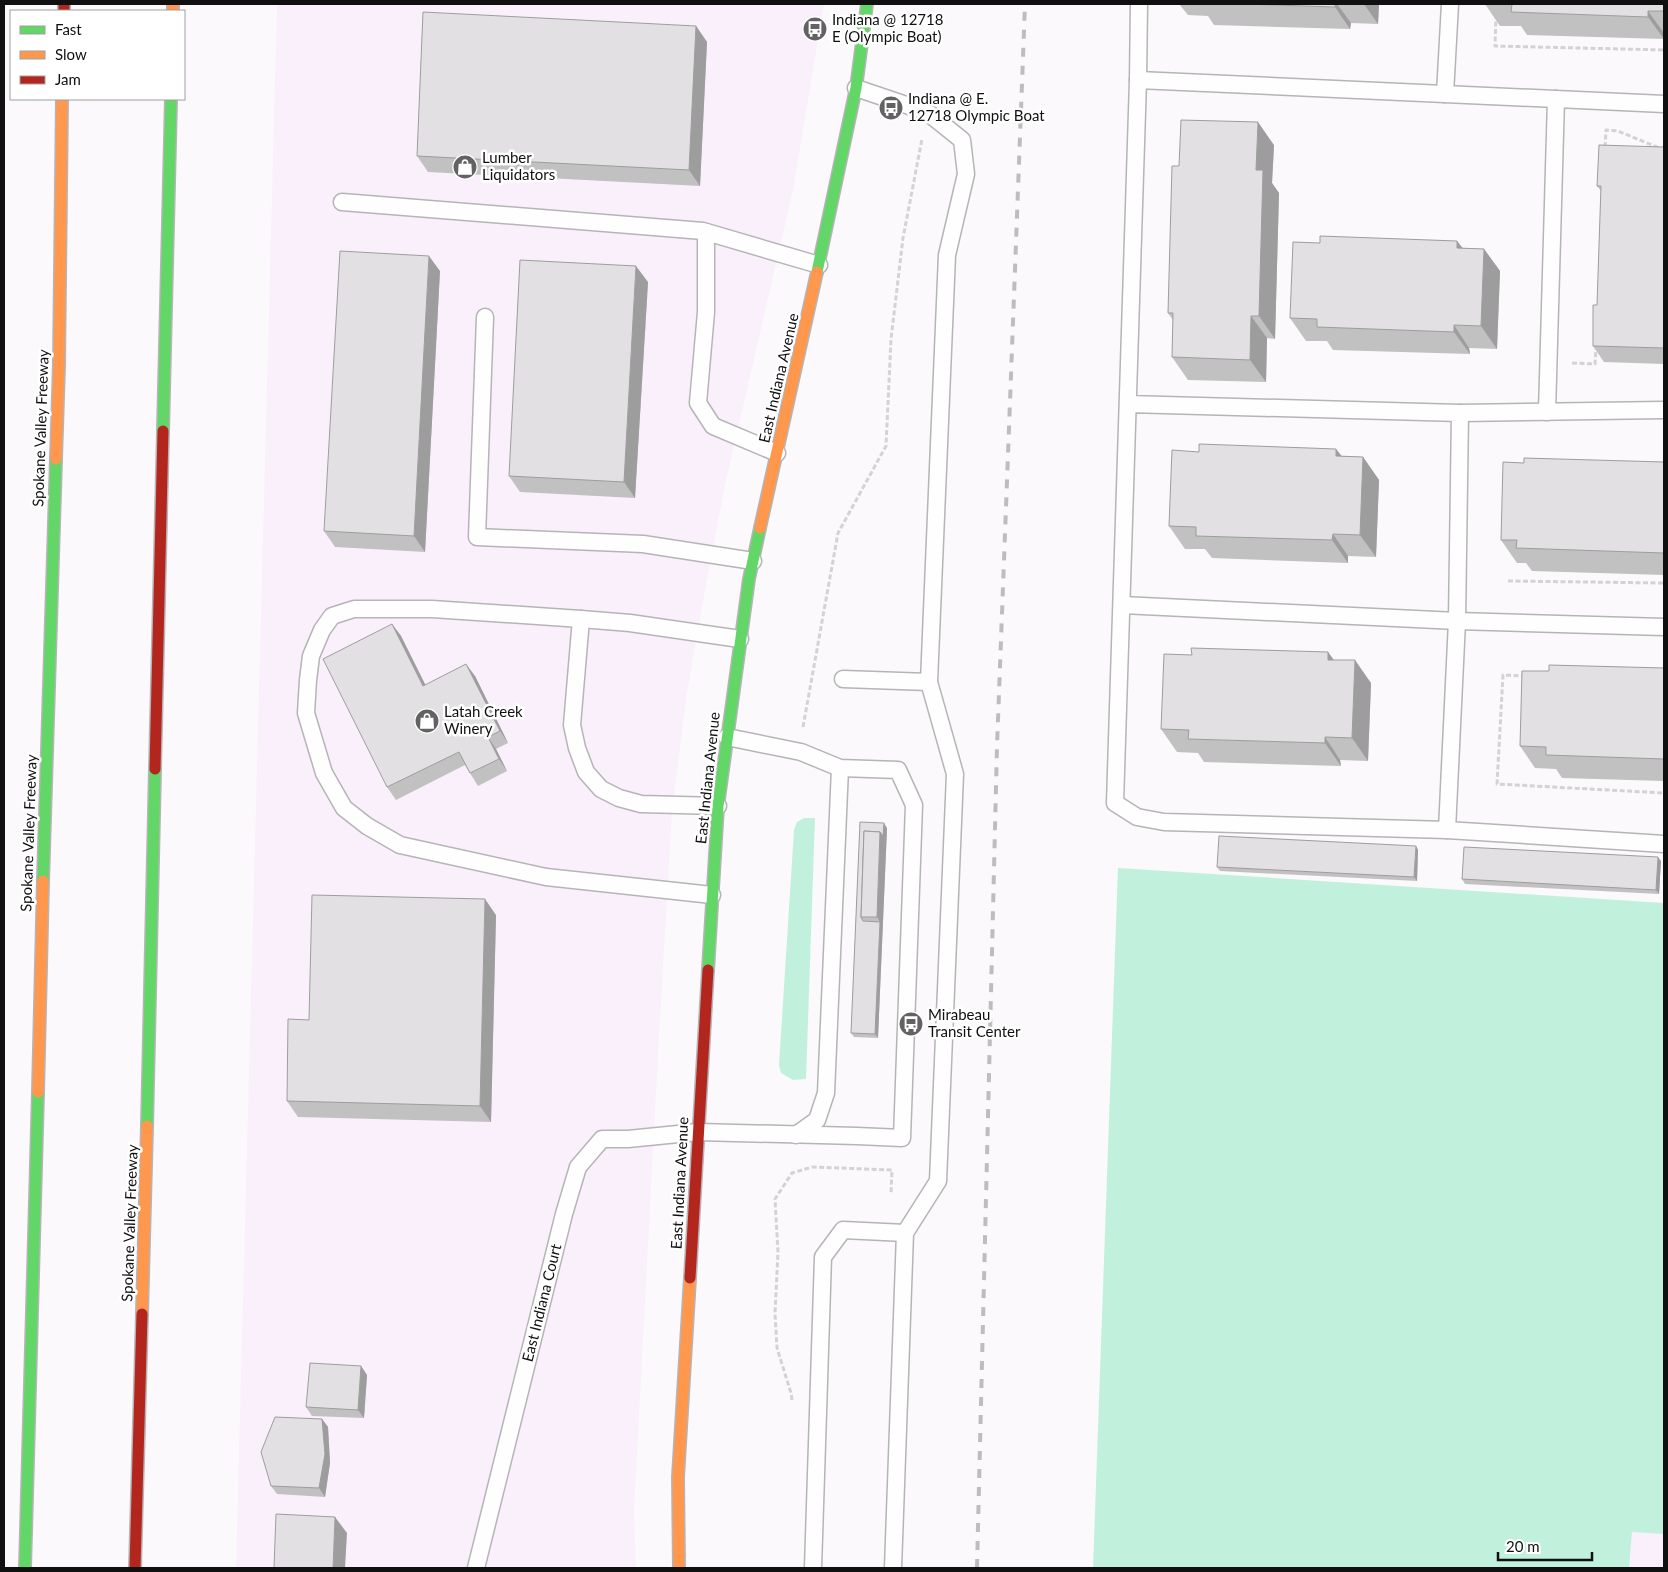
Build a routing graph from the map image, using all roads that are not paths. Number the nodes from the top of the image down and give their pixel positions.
1 (868, 4) edge
2 (1139, 4) edge
3 (1450, 4) edge
4 (1138, 80) junction
5 (856, 88) junction
6 (1445, 94) junction
7 (1556, 98) junction
8 (62, 100) edge
9 (171, 100) edge
10 (1664, 104) edge
11 (342, 202) dead end
12 (706, 232) junction
13 (819, 265) junction
14 (485, 317) dead end
15 (1128, 404) junction
16 (1664, 410) edge
17 (1547, 412) junction
18 (1460, 413) junction
19 (777, 453) junction
20 (754, 561) junction
21 (1122, 605) junction
22 (581, 619) junction
23 (1457, 621) junction
24 (1664, 627) edge
25 (740, 639) junction
26 (843, 679) dead end
27 (929, 682) junction
28 (727, 737) junction
29 (840, 768) junction
30 (718, 806) junction
31 (1447, 830) junction
32 (1664, 844) edge
33 (712, 895) junction
34 (698, 1132) junction
35 (796, 1135) junction
36 (905, 1233) junction
37 (25, 1568) edge
38 (135, 1568) edge
39 (476, 1568) edge
40 (679, 1568) edge
41 (813, 1568) edge
42 (893, 1568) edge

1 - 5 main road, East Indiana Avenue
2 - 4 lane
3 - 6 lane
4 - 6 lane
4 - 15 lane
5 - 13 main road, East Indiana Avenue
5 - 27 lane
6 - 7 lane
7 - 10 lane
7 - 17 lane
8 - 37 main road, Spokane Valley Freeway
9 - 38 main road, Spokane Valley Freeway
11 - 12 lane
12 - 13 lane
12 - 19 lane
13 - 19 main road, East Indiana Avenue
14 - 20 lane
15 - 18 lane
15 - 21 lane
16 - 17 lane
17 - 18 lane
18 - 23 lane
19 - 20 main road, East Indiana Avenue
20 - 25 main road, East Indiana Avenue
21 - 23 lane
21 - 31 lane
22 - 25 lane
22 - 30 lane
22 - 33 lane
23 - 24 lane
23 - 31 lane
25 - 28 main road, East Indiana Avenue
26 - 27 lane
27 - 36 lane
28 - 29 lane
28 - 30 main road, East Indiana Avenue
29 - 35 lane
29 - 35 lane, East Indiana Court
30 - 33 main road, East Indiana Avenue
31 - 32 lane
33 - 34 main road, East Indiana Avenue
34 - 35 lane, East Indiana Court
34 - 39 lane, East Indiana Court
34 - 40 main road, East Indiana Avenue
36 - 41 lane
36 - 42 lane

